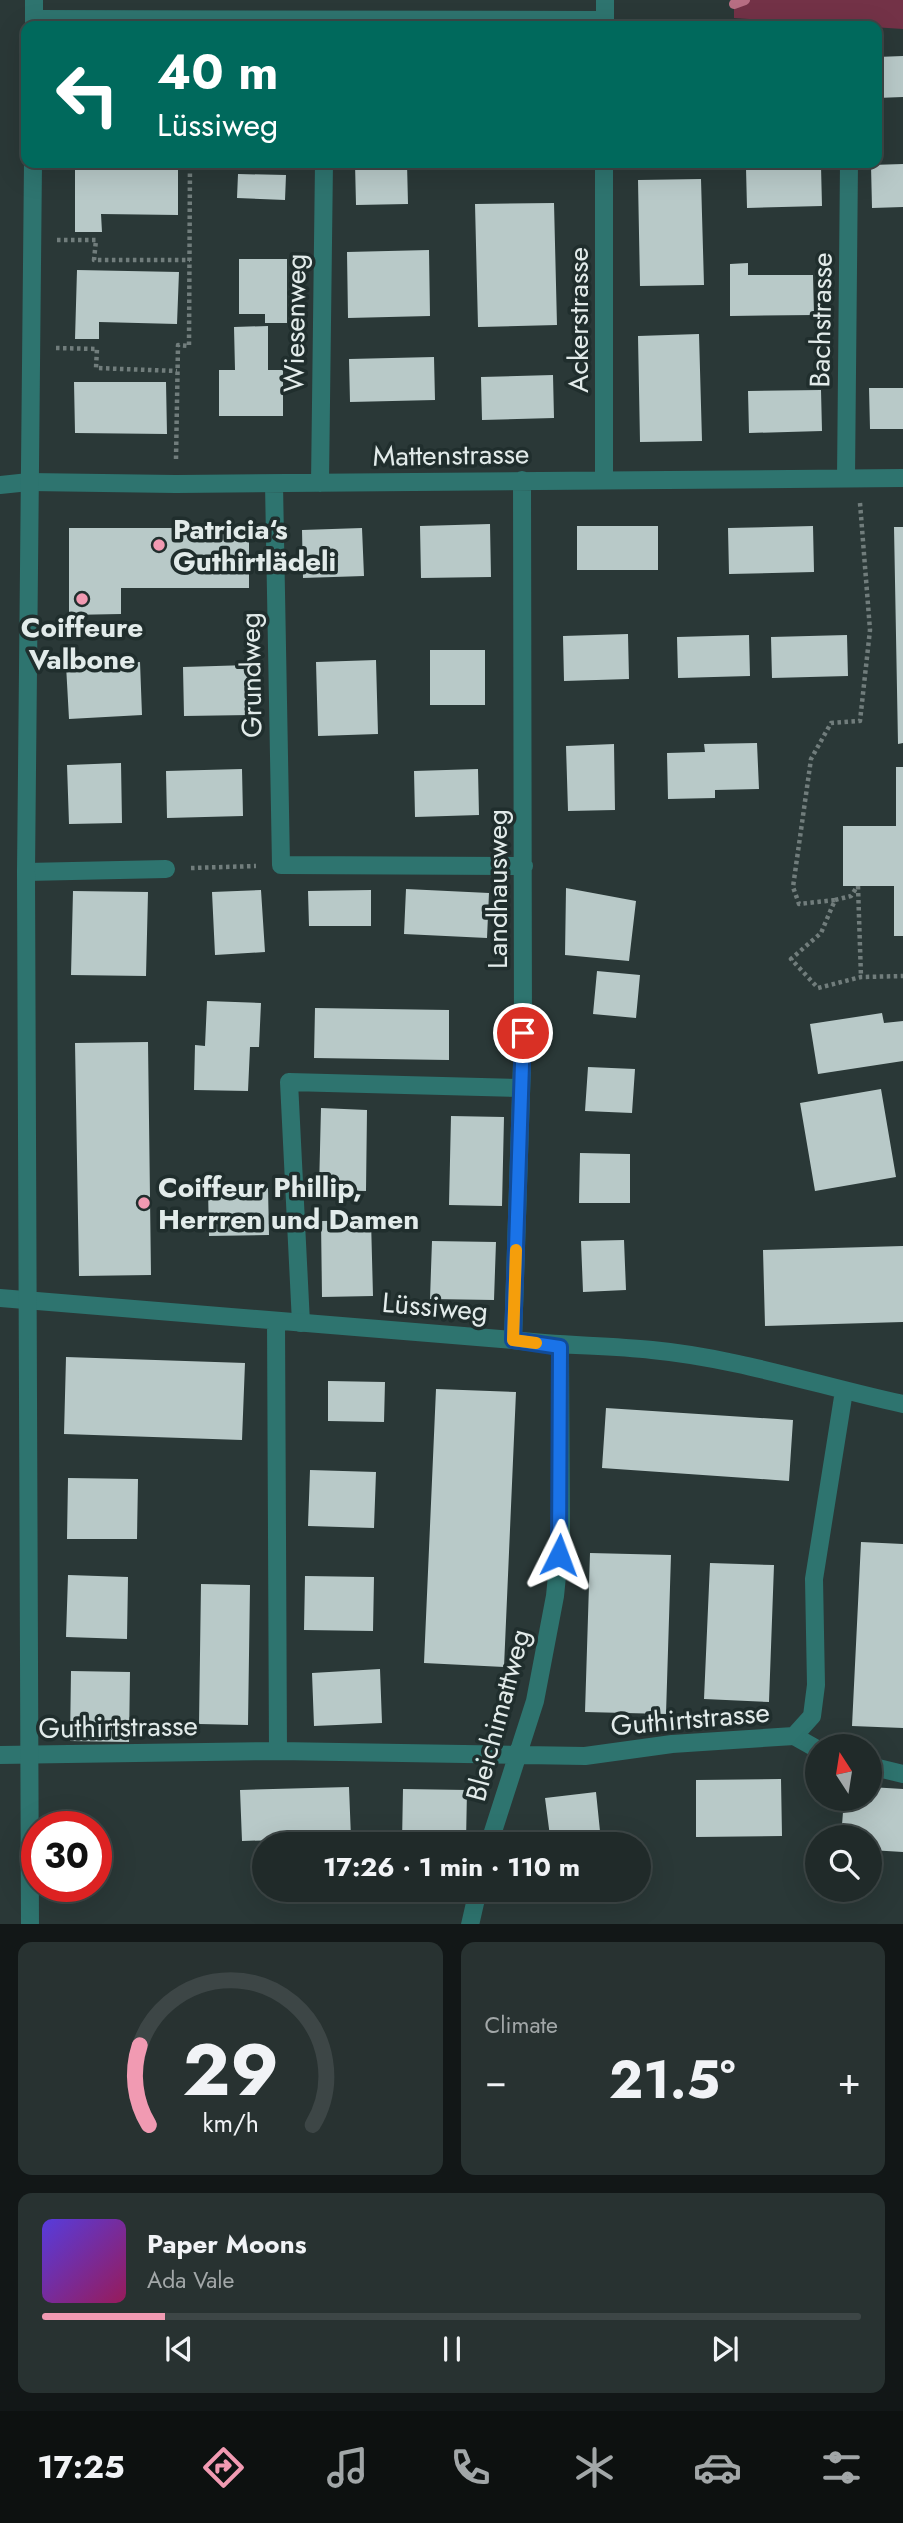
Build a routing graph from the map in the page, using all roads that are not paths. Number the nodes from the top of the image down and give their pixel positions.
1 (34, 0) edge
2 (605, 0) edge
3 (34, 21) edge
4 (605, 21) edge
5 (33, 168) edge
6 (324, 168) edge
7 (604, 168) edge
8 (849, 168) edge
9 (604, 478) junction
10 (852, 478) junction
11 (903, 478) edge
12 (522, 480) junction
13 (29, 482) junction
14 (320, 483) junction
15 (274, 484) junction
16 (0, 485) edge
17 (524, 866) junction
18 (166, 869) road end
19 (26, 872) junction
20 (521, 1088) junction
21 (0, 1298) edge
22 (29, 1300) junction
23 (276, 1321) junction
24 (301, 1322) junction
25 (513, 1340) junction
26 (560, 1347) junction
27 (844, 1391) junction
28 (903, 1404) edge
29 (794, 1736) junction
30 (805, 1742) edge
31 (278, 1751) junction
32 (0, 1755) edge
33 (30, 1755) junction
34 (517, 1756) junction
35 (882, 1769) edge
36 (903, 1774) edge
37 (493, 1832) edge
38 (475, 1902) edge
39 (30, 1924) edge
40 (470, 1924) edge

1 - 3 street
2 - 4 street
5 - 13 street
6 - 14 street, Wiesenweg
7 - 9 street, Ackerstrasse
8 - 10 street, Bachstrasse
9 - 10 street, Mattenstrasse
9 - 12 street, Mattenstrasse
10 - 11 street, Mattenstrasse
12 - 14 street, Mattenstrasse
12 - 17 street, Landhausweg
13 - 15 street, Mattenstrasse
13 - 16 street, Mattenstrasse
13 - 19 street
14 - 15 street, Mattenstrasse
15 - 17 street, Grundweg
17 - 20 street, Landhausweg
18 - 19 street
19 - 22 street
20 - 24 street
20 - 25 street, Landhausweg
21 - 22 street, Lüssiweg
22 - 23 street, Lüssiweg
22 - 33 street
23 - 24 street, Lüssiweg
23 - 31 street
24 - 25 street, Lüssiweg
25 - 26 street, Lüssiweg
26 - 27 street, Lüssiweg
26 - 34 street, Bleichimattweg
27 - 28 street, Lüssiweg
27 - 29 street, Guthirtstrasse
29 - 30 street
29 - 34 street, Guthirtstrasse
31 - 33 street, Guthirtstrasse
31 - 34 street, Guthirtstrasse
32 - 33 street, Guthirtstrasse
33 - 39 street
34 - 37 street, Bleichimattweg
35 - 36 street
38 - 40 street

